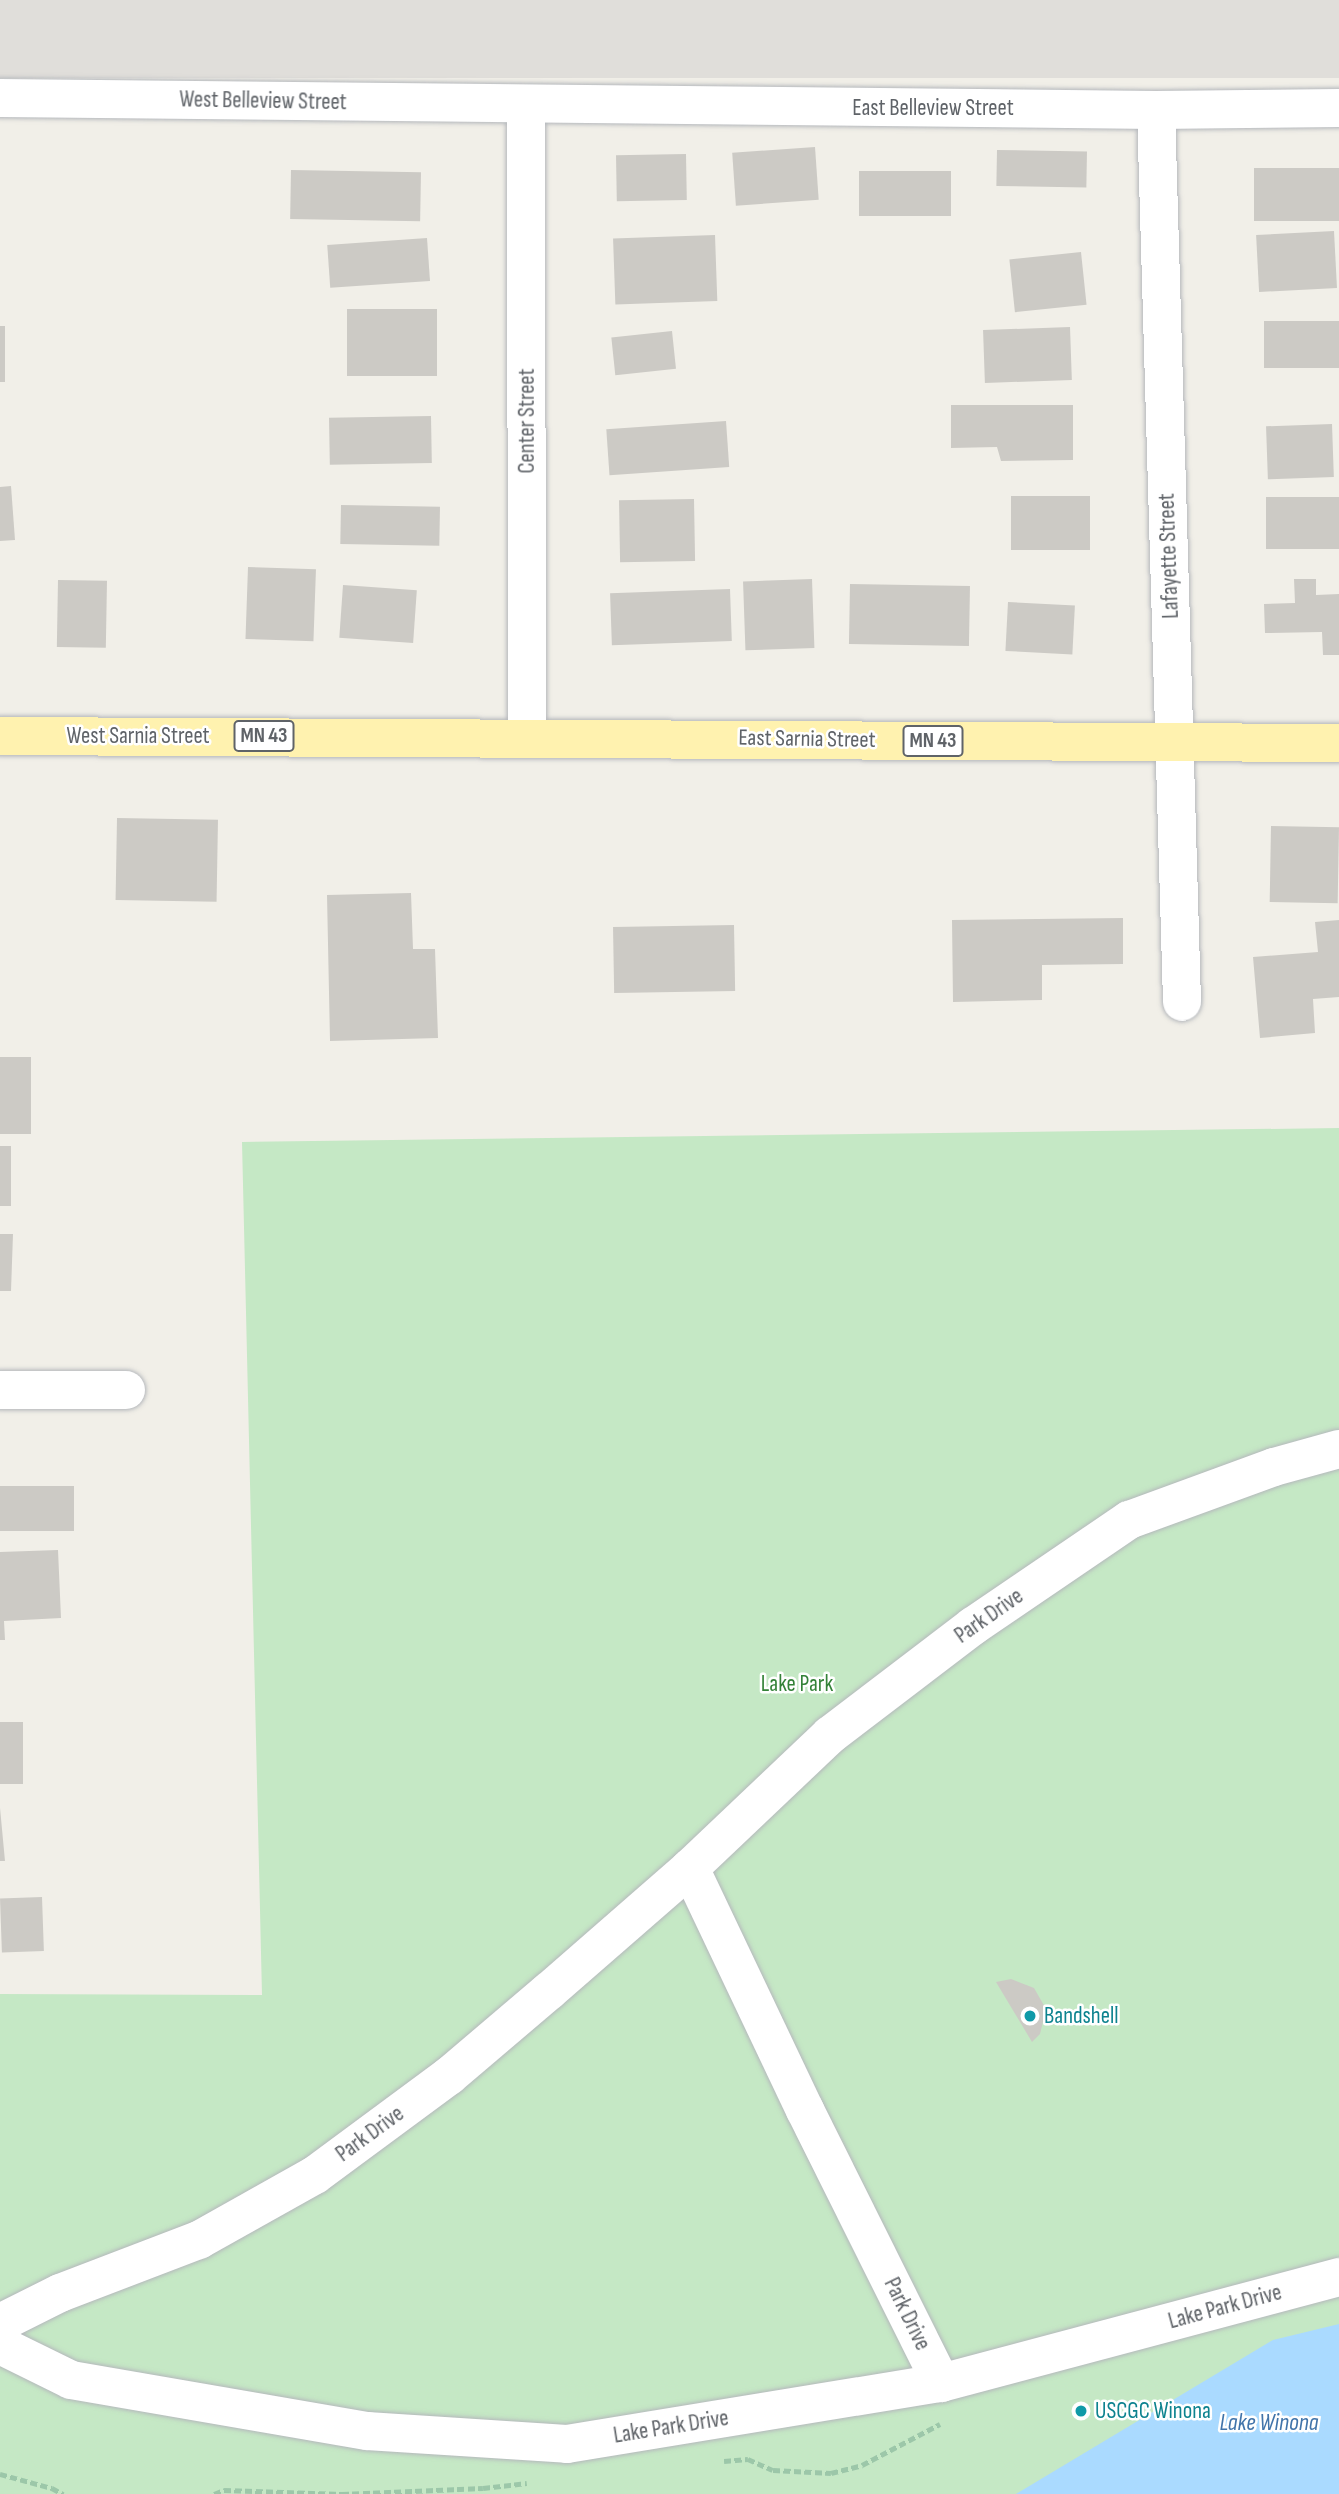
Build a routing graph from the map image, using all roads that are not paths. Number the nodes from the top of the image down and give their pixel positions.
1 (0, 98) edge
2 (526, 105) junction
3 (1339, 108) edge
4 (1156, 110) junction
5 (0, 736) edge
6 (527, 737) junction
7 (1174, 743) junction
8 (1339, 743) edge
9 (1182, 1002) dead end
10 (0, 1390) edge
11 (127, 1390) dead end
12 (1339, 1449) edge
13 (690, 1868) junction
14 (1339, 2277) edge
15 (0, 2323) edge
16 (0, 2346) edge
17 (941, 2383) junction

1 - 2 street, West Belleview Street
2 - 4 street, East Belleview Street
2 - 6 street, Center Street
3 - 4 street, East Belleview Street
4 - 7 street, Lafayette Street
5 - 6 main road, West Sarnia Street / MN 43
6 - 7 main road, East Sarnia Street / MN 43
7 - 8 main road, East Sarnia Street / MN 43
7 - 9 street, Lafayette Street
10 - 11 street
12 - 13 street, Park Drive
13 - 15 street, Park Drive
13 - 17 street, Park Drive
14 - 17 street, Lake Park Drive
16 - 17 street, Lake Park Drive

